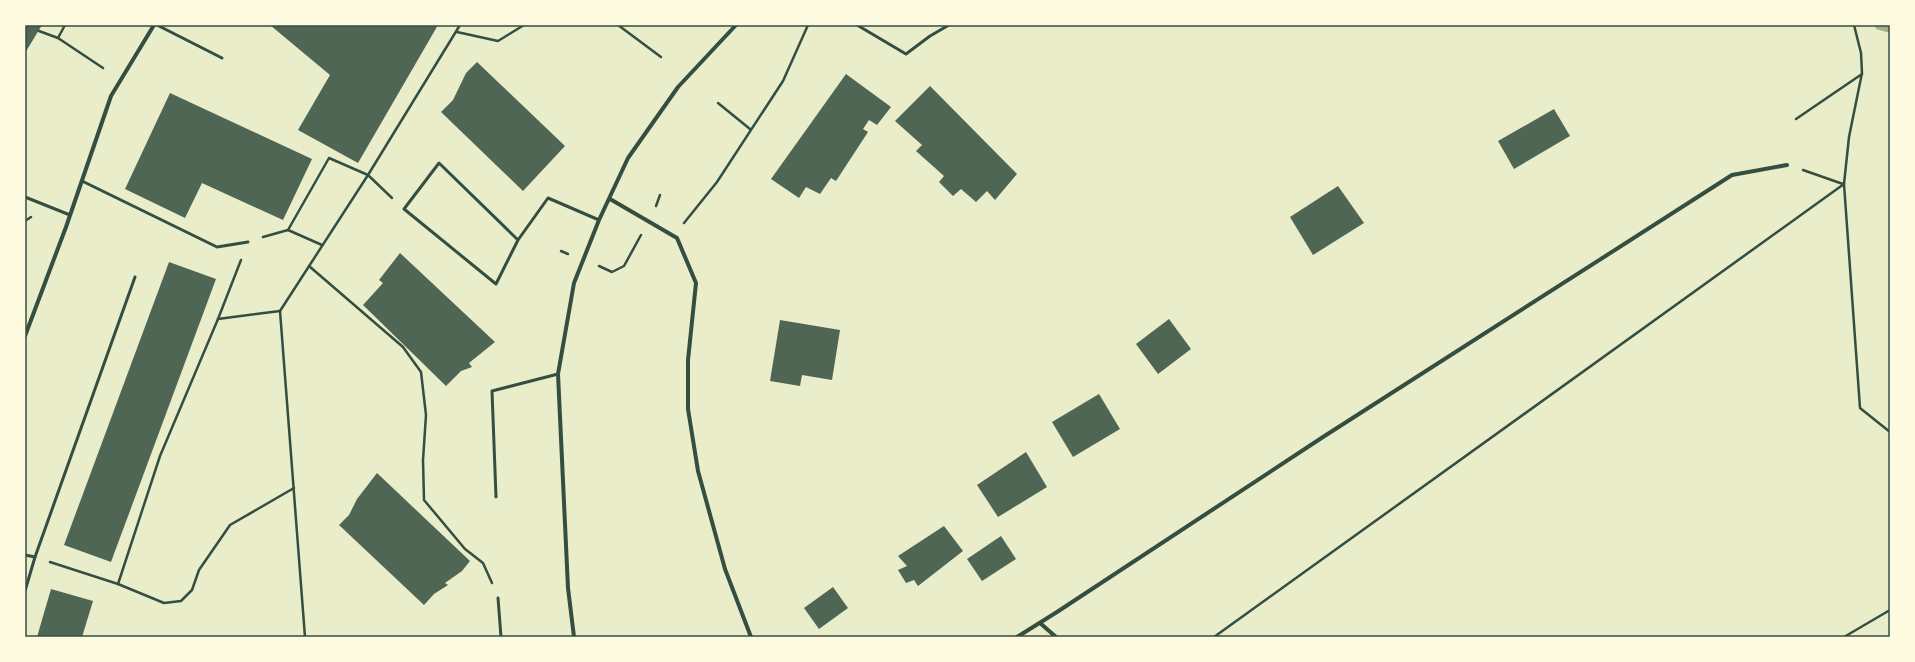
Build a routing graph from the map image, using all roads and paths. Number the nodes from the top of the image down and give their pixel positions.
1 (65, 25) edge
2 (156, 25) edge
3 (460, 25) edge
4 (524, 25) edge
5 (618, 25) edge
6 (736, 25) edge
7 (808, 25) edge
8 (857, 25) edge
9 (950, 25) edge
10 (1854, 25) edge
11 (39, 31) dead end
12 (457, 32) junction
13 (58, 38) junction
14 (661, 57) dead end
15 (222, 58) dead end
16 (103, 68) dead end
17 (1862, 73) junction
18 (718, 103) dead end
19 (1796, 119) dead end
20 (750, 129) junction
21 (1787, 165) joint
22 (368, 175) junction
23 (82, 181) junction
24 (1844, 184) junction
25 (660, 195) dead end
26 (25, 197) edge
27 (610, 199) junction
28 (404, 209) junction
29 (70, 215) junction
30 (599, 220) junction
31 (648, 221) junction
32 (683, 225) dead end
33 (288, 230) junction
34 (518, 240) junction
35 (248, 242) junction
36 (322, 245) junction
37 (561, 251) dead end
38 (584, 260) junction
39 (309, 266) junction
40 (135, 277) dead end
41 (280, 311) junction
42 (218, 319) junction
43 (25, 336) edge
44 (558, 374) junction
45 (1890, 432) edge
46 (294, 488) junction
47 (496, 497) dead end
48 (25, 555) edge
49 (35, 557) junction
50 (118, 584) junction
51 (25, 590) edge
52 (498, 598) joint
53 (1890, 610) edge
54 (1040, 623) junction
55 (305, 637) edge
56 (501, 637) edge
57 (574, 637) edge
58 (751, 637) edge
59 (1017, 637) edge
60 (1056, 637) edge
61 (1214, 637) edge
62 (1844, 637) edge

1 - 13 path
2 - 15 lane
2 - 23 street
3 - 12 path
4 - 12 path
5 - 14 path
6 - 27 street
7 - 20 path
8 - 9 lane
10 - 17 path
11 - 13 path
12 - 22 path
13 - 16 path
17 - 19 path
17 - 24 path
18 - 20 path
20 - 32 path
21 - 24 path
21 - 54 street
22 - 28 path
22 - 33 path
22 - 36 path
23 - 29 street
23 - 35 lane
24 - 45 path
24 - 61 path
25 - 31 path
26 - 29 lane
27 - 30 street
27 - 31 street
28 - 34 lane
28 - 34 lane
29 - 43 street
30 - 34 lane
30 - 38 street
31 - 38 path
31 - 58 street
33 - 35 path
33 - 36 path
35 - 42 path
36 - 39 path
37 - 38 path
38 - 44 street
39 - 41 path
39 - 52 path
40 - 49 lane
41 - 42 path
41 - 46 path
42 - 50 path
44 - 47 lane
44 - 57 street
46 - 50 path
46 - 55 path
48 - 49 lane
49 - 50 path
49 - 51 lane
52 - 56 lane
53 - 62 path
54 - 59 street
54 - 60 street

